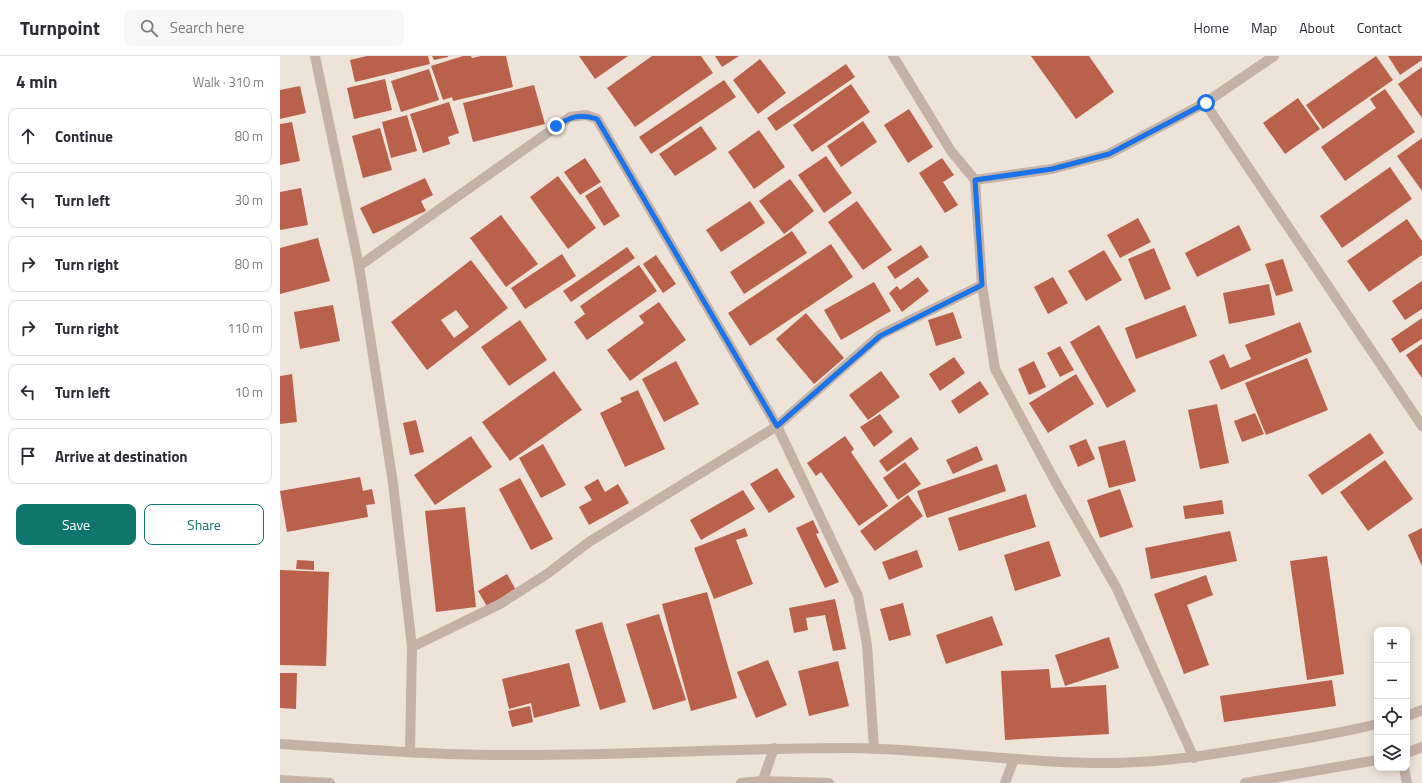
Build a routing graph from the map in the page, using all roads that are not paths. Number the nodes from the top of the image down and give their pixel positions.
1 (315, 56) edge
2 (893, 56) edge
3 (1274, 56) edge
4 (1206, 103) junction
5 (975, 180) junction
6 (359, 266) junction
7 (982, 285) junction
8 (777, 426) junction
9 (1422, 426) edge
10 (412, 647) junction
11 (1422, 710) edge
12 (1410, 715) edge
13 (1374, 725) edge
14 (280, 744) edge
15 (774, 748) junction
16 (874, 748) junction
17 (1422, 748) edge
18 (410, 752) junction
19 (1410, 752) edge
20 (1194, 758) junction
21 (1014, 759) junction
22 (1374, 761) edge
23 (1405, 771) edge
24 (280, 780) edge
25 (762, 782) edge
26 (330, 783) edge
27 (741, 783) edge
28 (829, 783) edge
29 (1004, 783) edge
30 (1245, 783) edge
31 (1407, 783) edge

1 - 6 street
2 - 5 street
3 - 4 street
4 - 5 street
4 - 9 street
5 - 7 street
6 - 8 street
6 - 10 street
7 - 8 street
7 - 20 street
8 - 10 street
8 - 16 street
10 - 18 street
11 - 12 street
13 - 20 street
14 - 18 street
15 - 16 street
15 - 18 street
15 - 25 street
16 - 21 street
17 - 19 street
20 - 21 street
21 - 29 street
22 - 30 street
23 - 31 street
24 - 26 street
25 - 27 street
25 - 28 street

